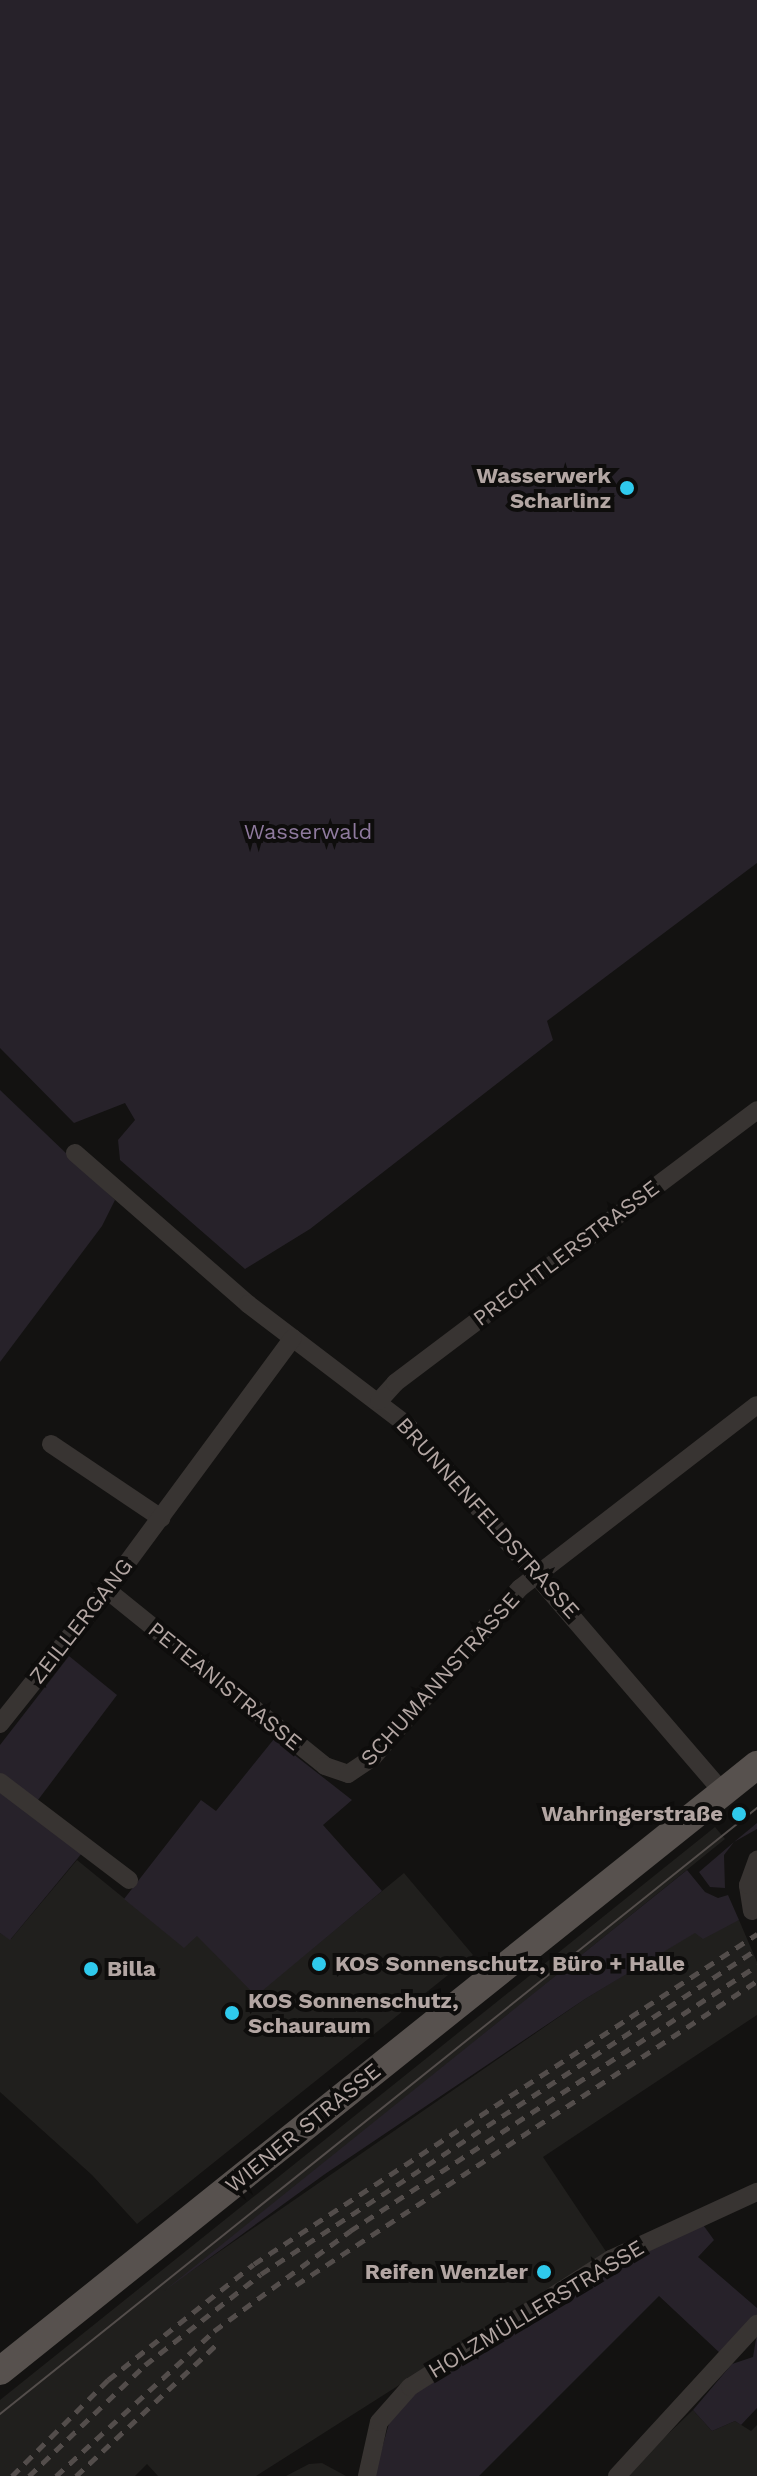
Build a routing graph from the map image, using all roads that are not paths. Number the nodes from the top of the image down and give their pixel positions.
1 (757, 1110) edge
2 (75, 1153) dead end
3 (293, 1338) junction
4 (379, 1401) junction
5 (757, 1405) edge
6 (51, 1444) dead end
7 (161, 1518) junction
8 (540, 1573) junction
9 (107, 1590) junction
10 (0, 1724) edge
11 (757, 1765) edge
12 (348, 1774) joint
13 (0, 1782) edge
14 (723, 1792) junction
15 (757, 1860) edge
16 (129, 1880) dead end
17 (752, 1911) dead end
18 (757, 2192) edge
19 (757, 2324) edge
20 (0, 2371) edge
21 (367, 2476) edge
22 (617, 2476) edge

1 - 4 street, PRECHTLERSTRASSE
2 - 3 street, BRUNNENFELDSTRASSE
3 - 4 street, BRUNNENFELDSTRASSE
3 - 7 street, ZEILLERGANG
4 - 8 street, BRUNNENFELDSTRASSE
5 - 8 street, SCHUMANNSTRASSE
6 - 7 street
7 - 9 street, ZEILLERGANG
8 - 12 street, SCHUMANNSTRASSE
8 - 14 street, BRUNNENFELDSTRASSE
9 - 10 street, ZEILLERGANG
9 - 12 street, PETEANISTRASSE
11 - 14 main road, WIENER STRASSE
13 - 16 street
14 - 20 main road, WIENER STRASSE
15 - 17 street
18 - 21 street, HOLZMÜLLERSTRASSE
19 - 22 street

